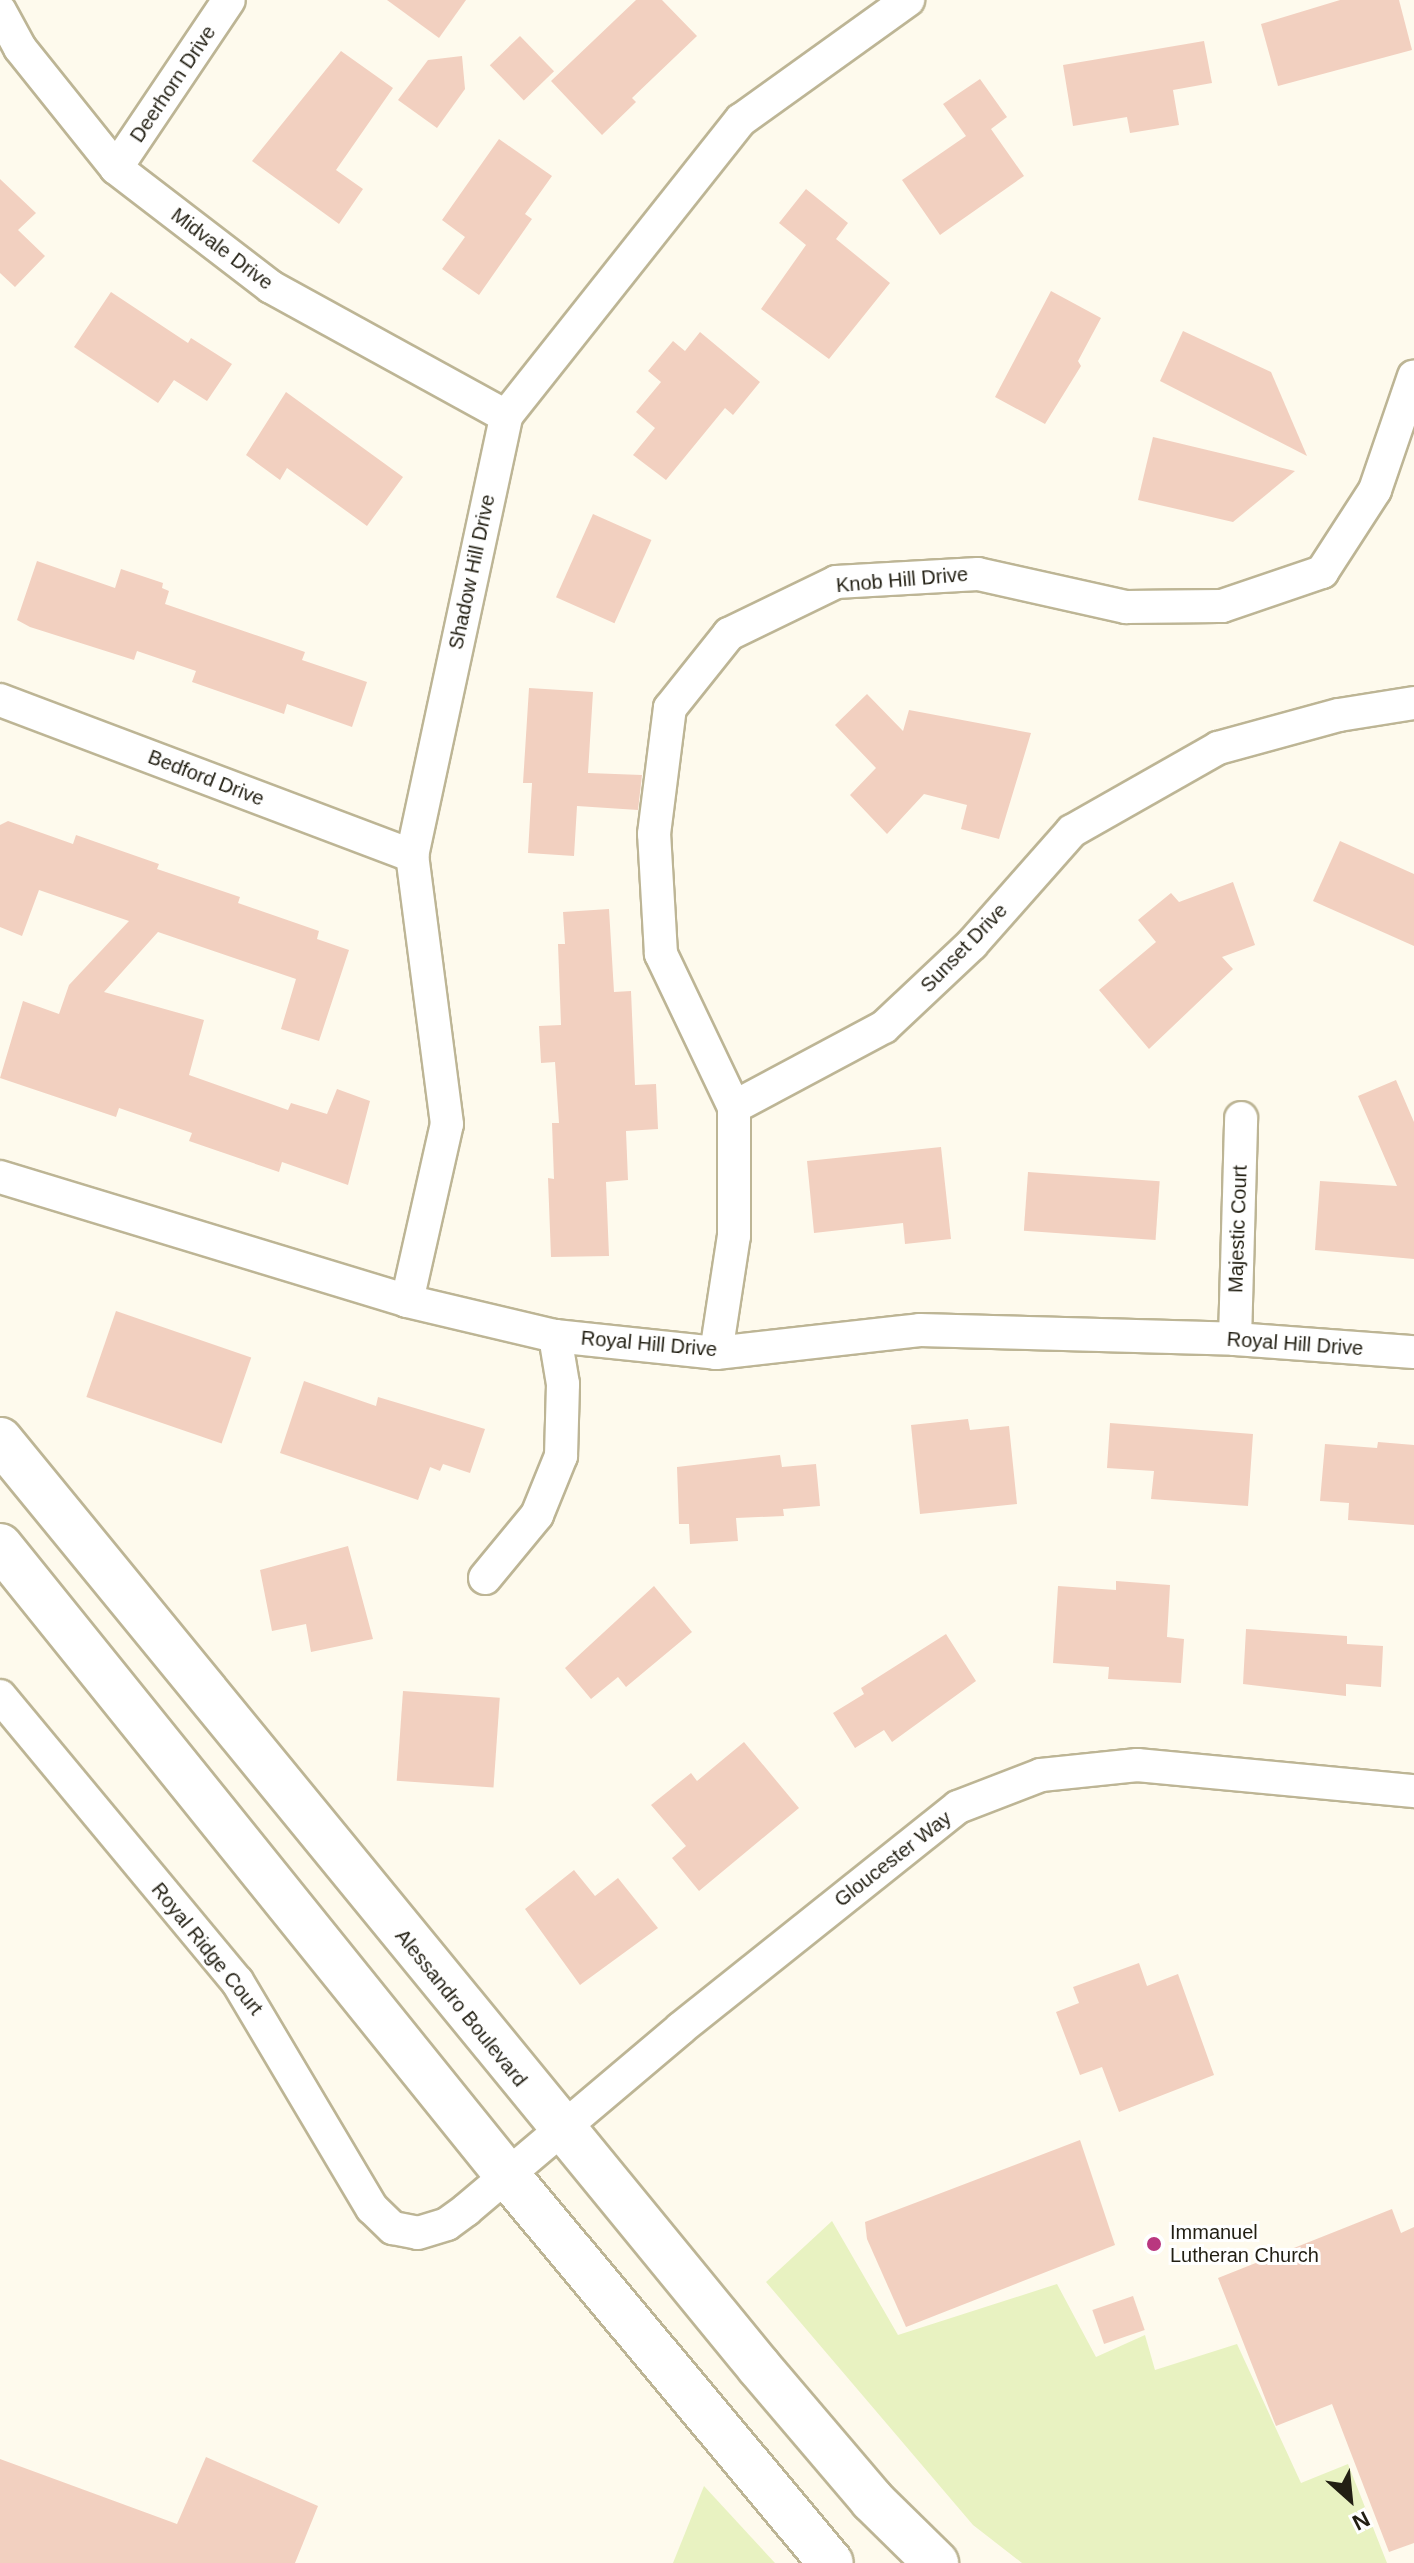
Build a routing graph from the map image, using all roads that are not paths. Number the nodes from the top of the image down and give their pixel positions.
1 (229, 0) edge
2 (908, 0) edge
3 (0, 11) edge
4 (116, 168) junction
5 (1414, 376) edge
6 (506, 416) junction
7 (0, 700) edge
8 (1414, 703) edge
9 (412, 856) junction
10 (734, 1107) junction
11 (1241, 1118) dead end
12 (0, 1177) edge
13 (407, 1301) junction
14 (555, 1336) junction
15 (1235, 1339) junction
16 (1414, 1352) edge
17 (716, 1353) junction
18 (0, 1440) edge
19 (0, 1546) edge
20 (485, 1578) dead end
21 (0, 1696) edge
22 (1414, 1791) edge
23 (561, 2130) junction
24 (507, 2175) junction
25 (831, 2563) edge
26 (936, 2563) edge

1 - 4 street, Deerhorn Drive
2 - 6 street, Shadow Hill Drive
3 - 4 street, Midvale Drive
4 - 6 street, Midvale Drive
5 - 10 street, Knob Hill Drive
6 - 9 street, Shadow Hill Drive
7 - 9 street, Bedford Drive
8 - 10 street, Sunset Drive
9 - 13 street, Shadow Hill Drive
10 - 17 street
11 - 15 street, Majestic Court
12 - 13 street, Royal Hill Drive
13 - 14 street, Royal Hill Drive
14 - 17 street, Royal Hill Drive
14 - 20 street
15 - 16 street, Royal Hill Drive
15 - 17 street, Royal Hill Drive
18 - 23 main road, Alessandro Boulevard
19 - 24 main road
21 - 24 street, Royal Ridge Court
22 - 23 street, Gloucester Way
23 - 24 street, Gloucester Way
23 - 26 main road, Alessandro Boulevard
24 - 25 main road

